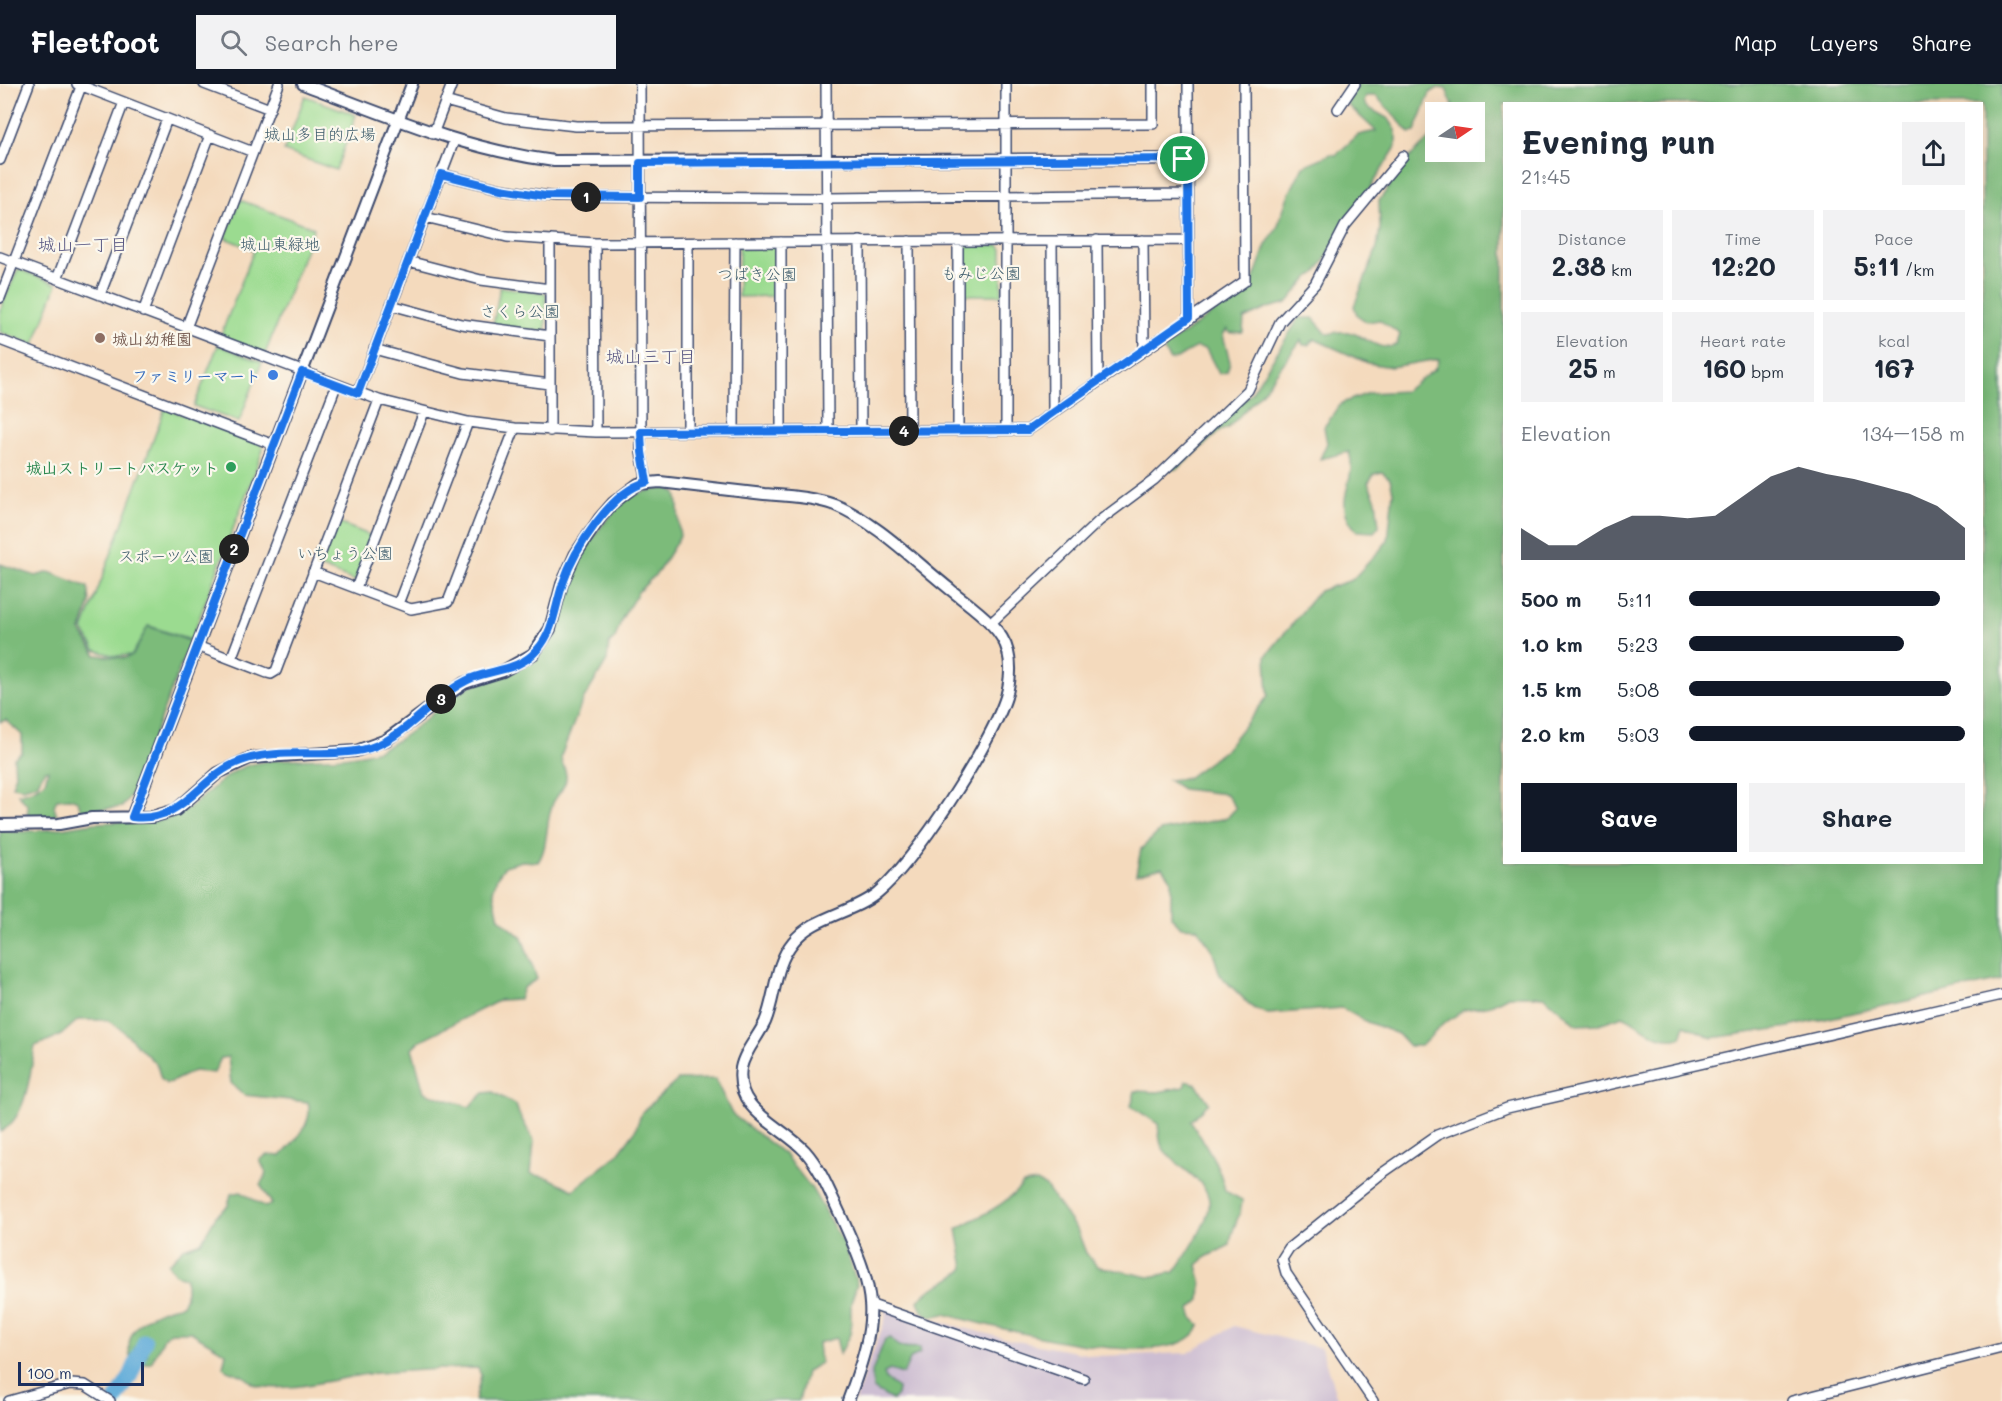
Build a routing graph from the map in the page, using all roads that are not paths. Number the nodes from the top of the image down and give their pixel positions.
1 (29, 84) edge
2 (204, 84) edge
3 (279, 84) edge
4 (303, 84) edge
5 (412, 84) edge
6 (452, 84) edge
7 (640, 84) edge
8 (826, 84) edge
9 (1006, 84) edge
10 (1154, 84) edge
11 (1188, 84) edge
12 (1244, 84) edge
13 (1355, 84) edge
14 (80, 85) edge
15 (445, 100) junction
16 (124, 102) junction
17 (270, 109) junction
18 (1338, 109) dead end
19 (167, 118) junction
20 (398, 120) junction
21 (1006, 125) junction
22 (827, 126) junction
23 (640, 127) junction
24 (433, 134) junction
25 (210, 135) junction
26 (454, 141) junction
27 (254, 152) junction
28 (1403, 156) dead end
29 (1188, 159) junction
30 (0, 160) edge
31 (1006, 160) junction
32 (827, 161) junction
33 (640, 163) junction
34 (441, 174) junction
35 (1188, 194) junction
36 (1006, 195) junction
37 (640, 197) junction
38 (827, 198) junction
39 (425, 217) junction
40 (1097, 240) junction
41 (1143, 240) junction
42 (1188, 240) junction
43 (827, 241) junction
44 (860, 241) junction
45 (909, 241) junction
46 (958, 241) junction
47 (1006, 241) junction
48 (1052, 241) junction
49 (550, 242) junction
50 (735, 242) junction
51 (781, 242) junction
52 (595, 243) junction
53 (640, 243) junction
54 (688, 243) junction
55 (0, 257) edge
56 (408, 261) junction
57 (14, 262) junction
58 (57, 279) junction
59 (550, 289) junction
60 (100, 295) junction
61 (0, 298) edge
62 (391, 305) junction
63 (143, 312) junction
64 (1189, 318) junction
65 (186, 328) junction
66 (550, 336) junction
67 (0, 340) edge
68 (374, 349) junction
69 (1144, 350) junction
70 (302, 372) junction
71 (1098, 381) junction
72 (550, 384) junction
73 (336, 386) junction
74 (358, 393) junction
75 (379, 400) junction
76 (424, 412) junction
77 (1053, 412) junction
78 (468, 422) junction
79 (514, 428) junction
80 (958, 430) junction
81 (1006, 430) junction
82 (550, 431) junction
83 (781, 431) junction
84 (828, 431) junction
85 (861, 431) junction
86 (910, 431) junction
87 (596, 432) junction
88 (641, 432) junction
89 (688, 432) junction
90 (734, 432) junction
91 (274, 445) junction
92 (647, 482) junction
93 (313, 572) junction
94 (356, 588) junction
95 (399, 604) junction
96 (990, 624) junction
97 (197, 646) junction
98 (231, 659) junction
99 (132, 817) junction
100 (0, 825) edge
101 (2002, 995) edge
102 (872, 1305) junction
103 (2002, 1348) edge
104 (1084, 1379) dead end
105 (9, 1401) edge
106 (110, 1401) edge
107 (848, 1401) edge
108 (1373, 1401) edge
109 (1792, 1401) edge

1 - 30 street
2 - 17 street
3 - 17 street
4 - 20 street
5 - 20 street
6 - 15 street
7 - 23 street
8 - 22 street
9 - 21 street
10 - 21 street
11 - 29 street
12 - 64 street
13 - 18 street
14 - 16 street
14 - 57 street
15 - 23 street
15 - 24 street
16 - 19 street
16 - 58 street
17 - 27 street
19 - 25 street
19 - 60 street
20 - 24 street
20 - 70 street
21 - 22 street
21 - 31 street
22 - 23 street
22 - 32 street
23 - 33 street
24 - 26 street
25 - 27 street
25 - 63 street
26 - 33 street
26 - 34 street
27 - 65 street
28 - 96 street
29 - 31 street
29 - 35 street
31 - 32 street
31 - 36 street
32 - 33 street
32 - 38 street
33 - 37 street
34 - 37 street
34 - 39 street
35 - 36 street
35 - 42 street
36 - 38 street
36 - 47 street
37 - 38 street
37 - 53 street
38 - 43 street
39 - 49 street
39 - 56 street
40 - 41 street
40 - 48 street
40 - 71 street
41 - 42 street
41 - 69 street
42 - 64 street
43 - 44 street
43 - 51 street
43 - 84 street
44 - 45 street
44 - 85 street
45 - 46 street
45 - 86 street
46 - 47 street
46 - 80 street
47 - 48 street
47 - 81 street
48 - 77 street
49 - 52 street
49 - 59 street
50 - 51 street
50 - 54 street
50 - 90 street
51 - 83 street
52 - 53 street
52 - 87 street
53 - 54 street
53 - 88 street
54 - 89 street
55 - 57 street
56 - 59 street
56 - 62 street
57 - 58 street
57 - 61 street
58 - 60 street
59 - 66 street
60 - 63 street
62 - 66 street
62 - 68 street
63 - 65 street
64 - 69 street
65 - 70 street
66 - 72 street
67 - 91 street
68 - 72 street
68 - 74 street
69 - 71 street
70 - 73 street
70 - 91 street
71 - 77 street
72 - 82 street
73 - 74 street
73 - 98 street
74 - 75 street
75 - 76 street
75 - 93 street
76 - 78 street
76 - 94 street
77 - 81 street
78 - 79 street
78 - 95 street
79 - 82 street
79 - 95 street
80 - 81 street
80 - 86 street
82 - 87 street
83 - 84 street
83 - 90 street
84 - 85 street
85 - 86 street
87 - 88 street
88 - 89 street
88 - 92 street
89 - 90 street
91 - 97 street
92 - 96 street
92 - 99 street
93 - 94 street
93 - 98 street
94 - 95 street
96 - 102 street
97 - 98 street
97 - 99 street
99 - 100 street
101 - 108 street
102 - 104 street
102 - 107 street
103 - 109 street
105 - 106 street

